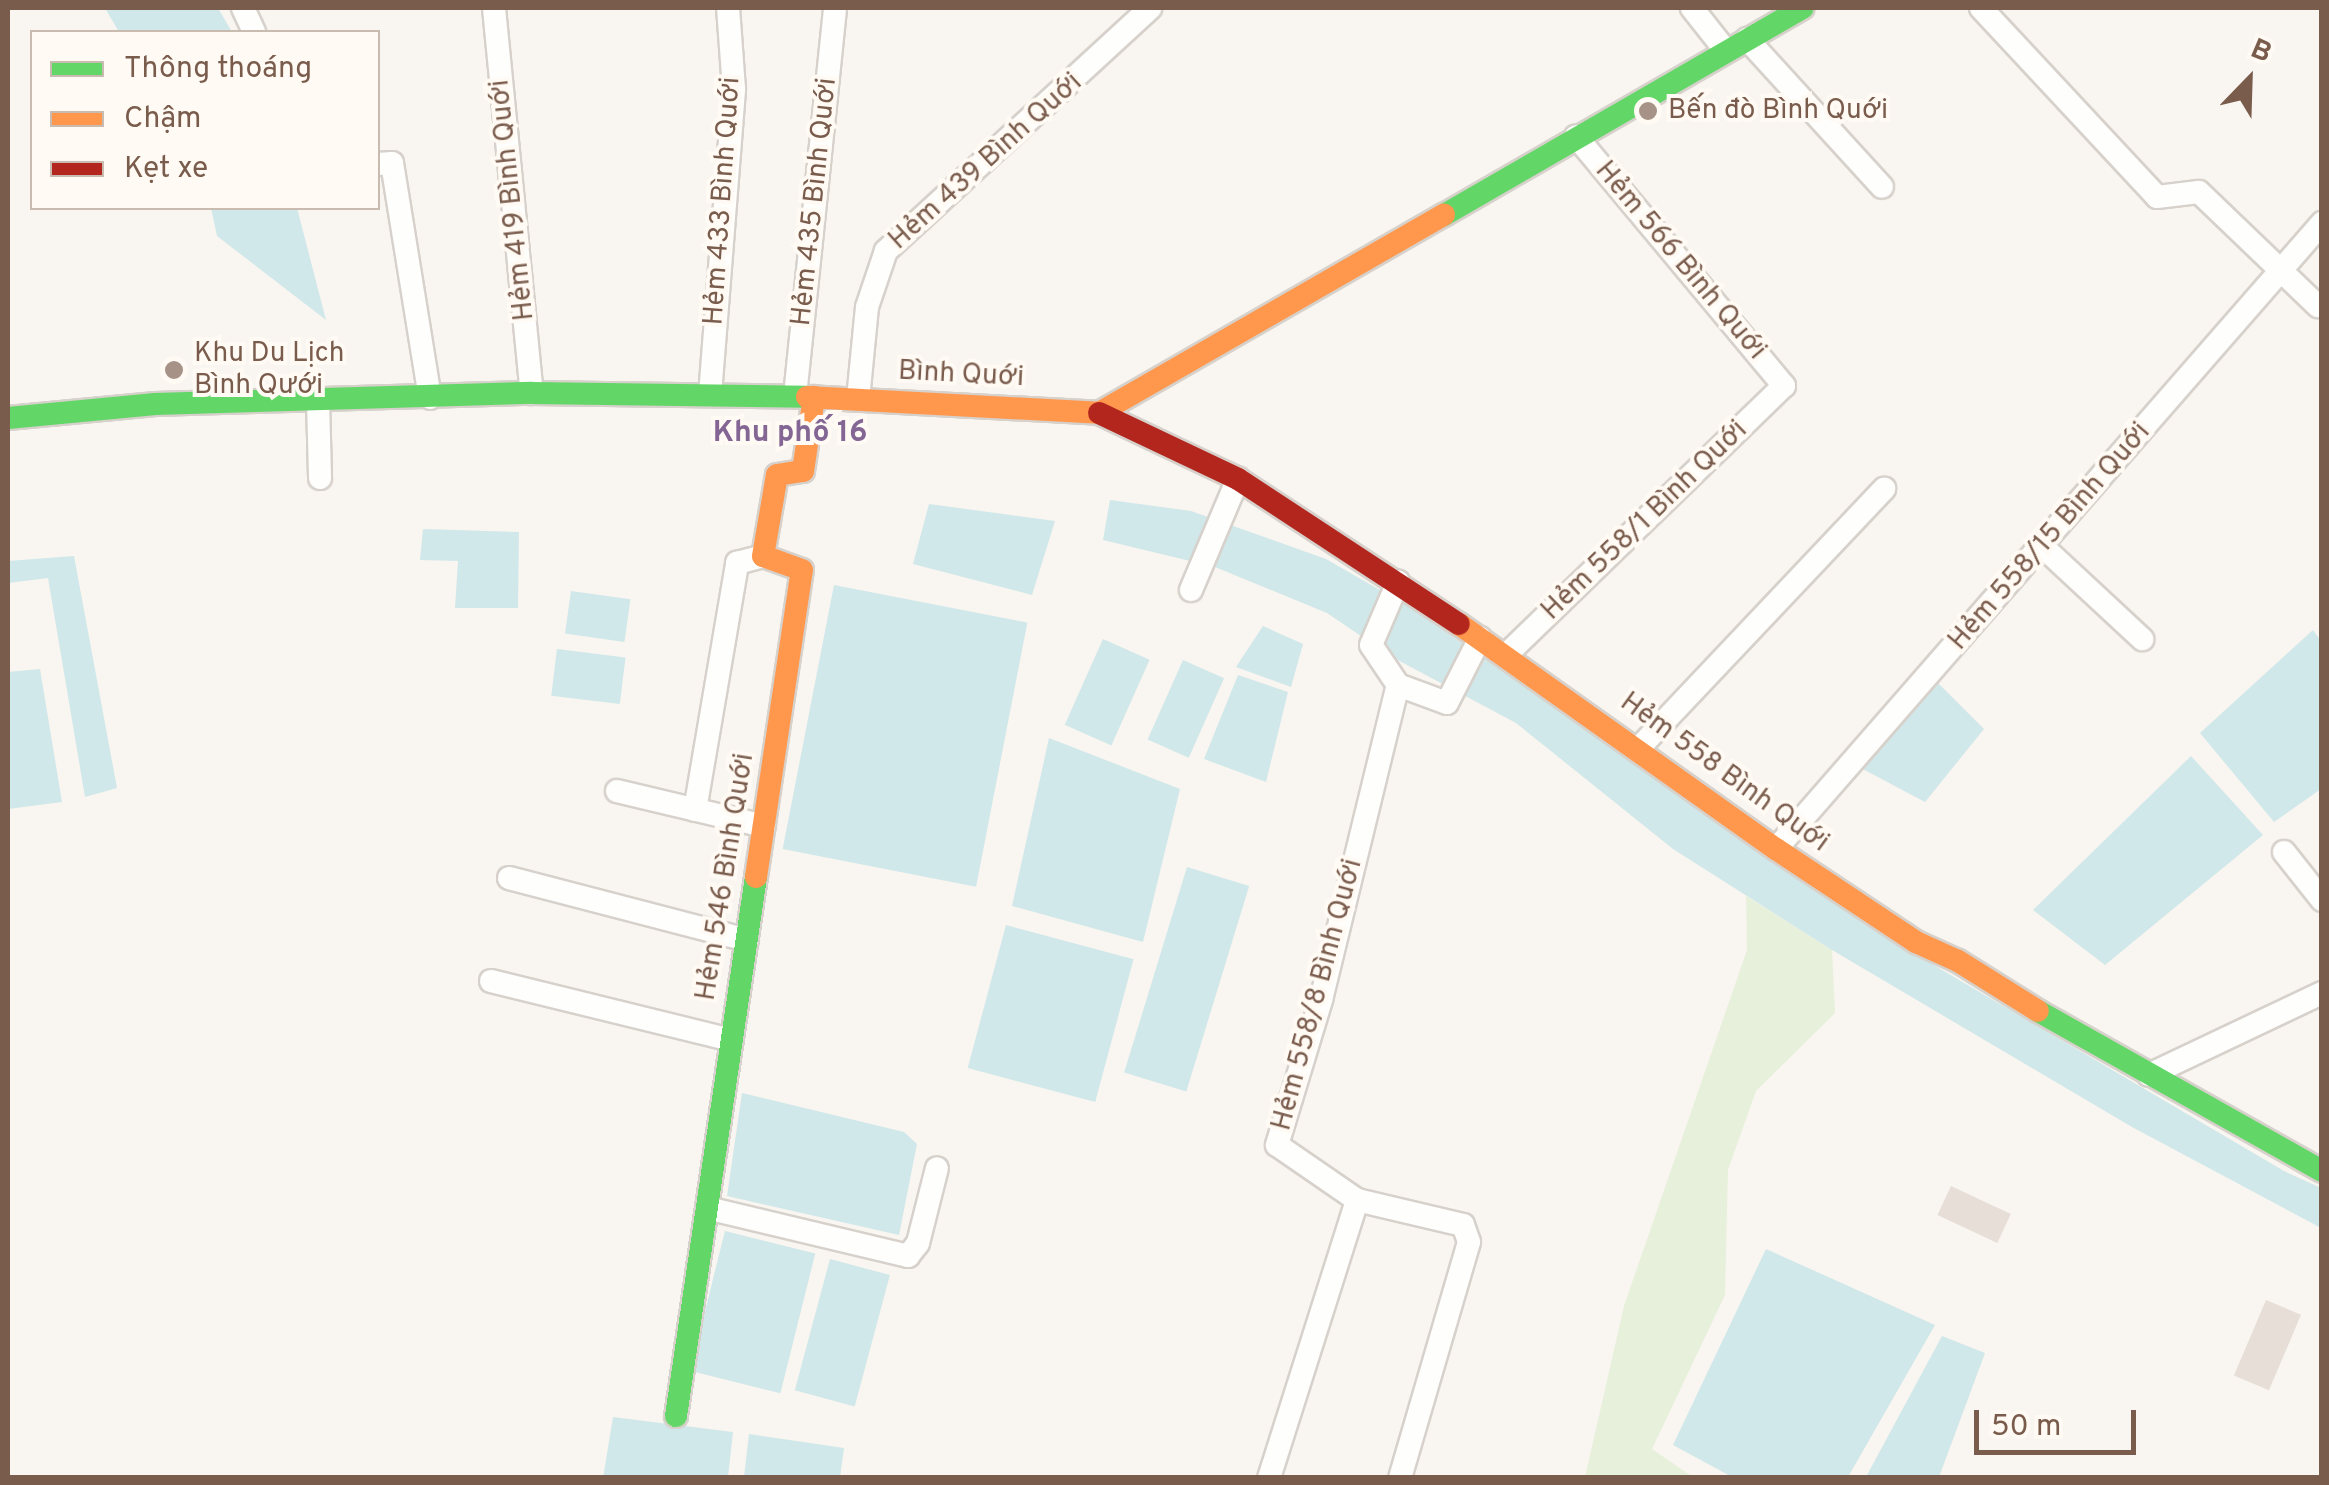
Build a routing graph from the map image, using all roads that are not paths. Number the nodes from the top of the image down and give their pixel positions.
1 (494, 8) edge
2 (728, 8) edge
3 (835, 8) edge
4 (1150, 8) edge
5 (1692, 8) edge
6 (1803, 8) edge
7 (1981, 8) edge
8 (1747, 39) junction
9 (1726, 51) junction
10 (1576, 136) junction
11 (380, 164) edge
12 (1882, 188) dead end
13 (2322, 223) edge
14 (2283, 271) junction
15 (2318, 306) dead end
16 (1784, 386) joint
17 (532, 393) junction
18 (710, 394) junction
19 (805, 397) junction
20 (430, 398) junction
21 (858, 399) junction
22 (318, 400) junction
23 (1099, 413) junction
24 (8, 418) edge
25 (320, 478) dead end
26 (1238, 479) junction
27 (1884, 489) dead end
28 (2042, 546) junction
29 (763, 556) junction
30 (1196, 580) dead end
31 (1396, 586) junction
32 (2142, 639) dead end
33 (1477, 642) junction
34 (1506, 656) junction
35 (1398, 685) junction
36 (1639, 748) junction
37 (617, 792) dead end
38 (695, 810) junction
39 (764, 826) junction
40 (1776, 849) junction
41 (2284, 852) dead end
42 (509, 878) dead end
43 (2322, 900) edge
44 (747, 940) junction
45 (491, 981) dead end
46 (2322, 993) edge
47 (732, 1040) junction
48 (2148, 1075) junction
49 (936, 1168) dead end
50 (2322, 1171) edge
51 (1358, 1200) junction
52 (707, 1208) junction
53 (676, 1416) dead end
54 (1269, 1478) edge
55 (1400, 1478) edge

1 - 17 street, Hẻm 419 Bình Quới
2 - 18 street, Hẻm 433 Bình Quới
3 - 19 street, Hẻm 435 Bình Quới
4 - 21 street, Hẻm 439 Bình Quới
5 - 9 street
6 - 8 street
7 - 14 street
8 - 9 street
8 - 12 street
9 - 10 street
10 - 16 street, Hẻm 566 Bình Quới
10 - 23 street
11 - 20 street
13 - 14 street, Hẻm 558/15 Bình Quới
14 - 15 street
14 - 28 street, Hẻm 558/15 Bình Quới
16 - 34 street, Hẻm 558/1 Bình Quới
17 - 18 street, Bình Quới
17 - 20 street, Bình Quới
18 - 19 street, Bình Quới
19 - 21 street, Bình Quới
19 - 29 street
20 - 22 street, Bình Quới
21 - 23 street, Bình Quới
22 - 24 street, Bình Quới
22 - 25 street
23 - 26 street, Hẻm 558 Bình Quới
26 - 30 street
26 - 31 street, Hẻm 558 Bình Quới
27 - 36 street
28 - 32 street
28 - 40 street, Hẻm 558/15 Bình Quới
29 - 38 street
29 - 39 street, Hẻm 546 Bình Quới
31 - 33 street, Hẻm 558 Bình Quới
31 - 35 street
33 - 34 street, Hẻm 558 Bình Quới
33 - 35 street
34 - 36 street, Hẻm 558 Bình Quới
35 - 51 street, Hẻm 558/8 Bình Quới
36 - 40 street, Hẻm 558 Bình Quới
37 - 38 street
38 - 39 street
39 - 44 street, Hẻm 546 Bình Quới
40 - 48 street, Hẻm 558 Bình Quới
41 - 43 street
42 - 44 street
44 - 47 street, Hẻm 546 Bình Quới
45 - 47 street
46 - 48 street
47 - 52 street, Hẻm 546 Bình Quới
48 - 50 street, Hẻm 558 Bình Quới
49 - 52 street
51 - 54 street
51 - 55 street, Hẻm 558/8 Bình Quới
52 - 53 street, Hẻm 546 Bình Quới

